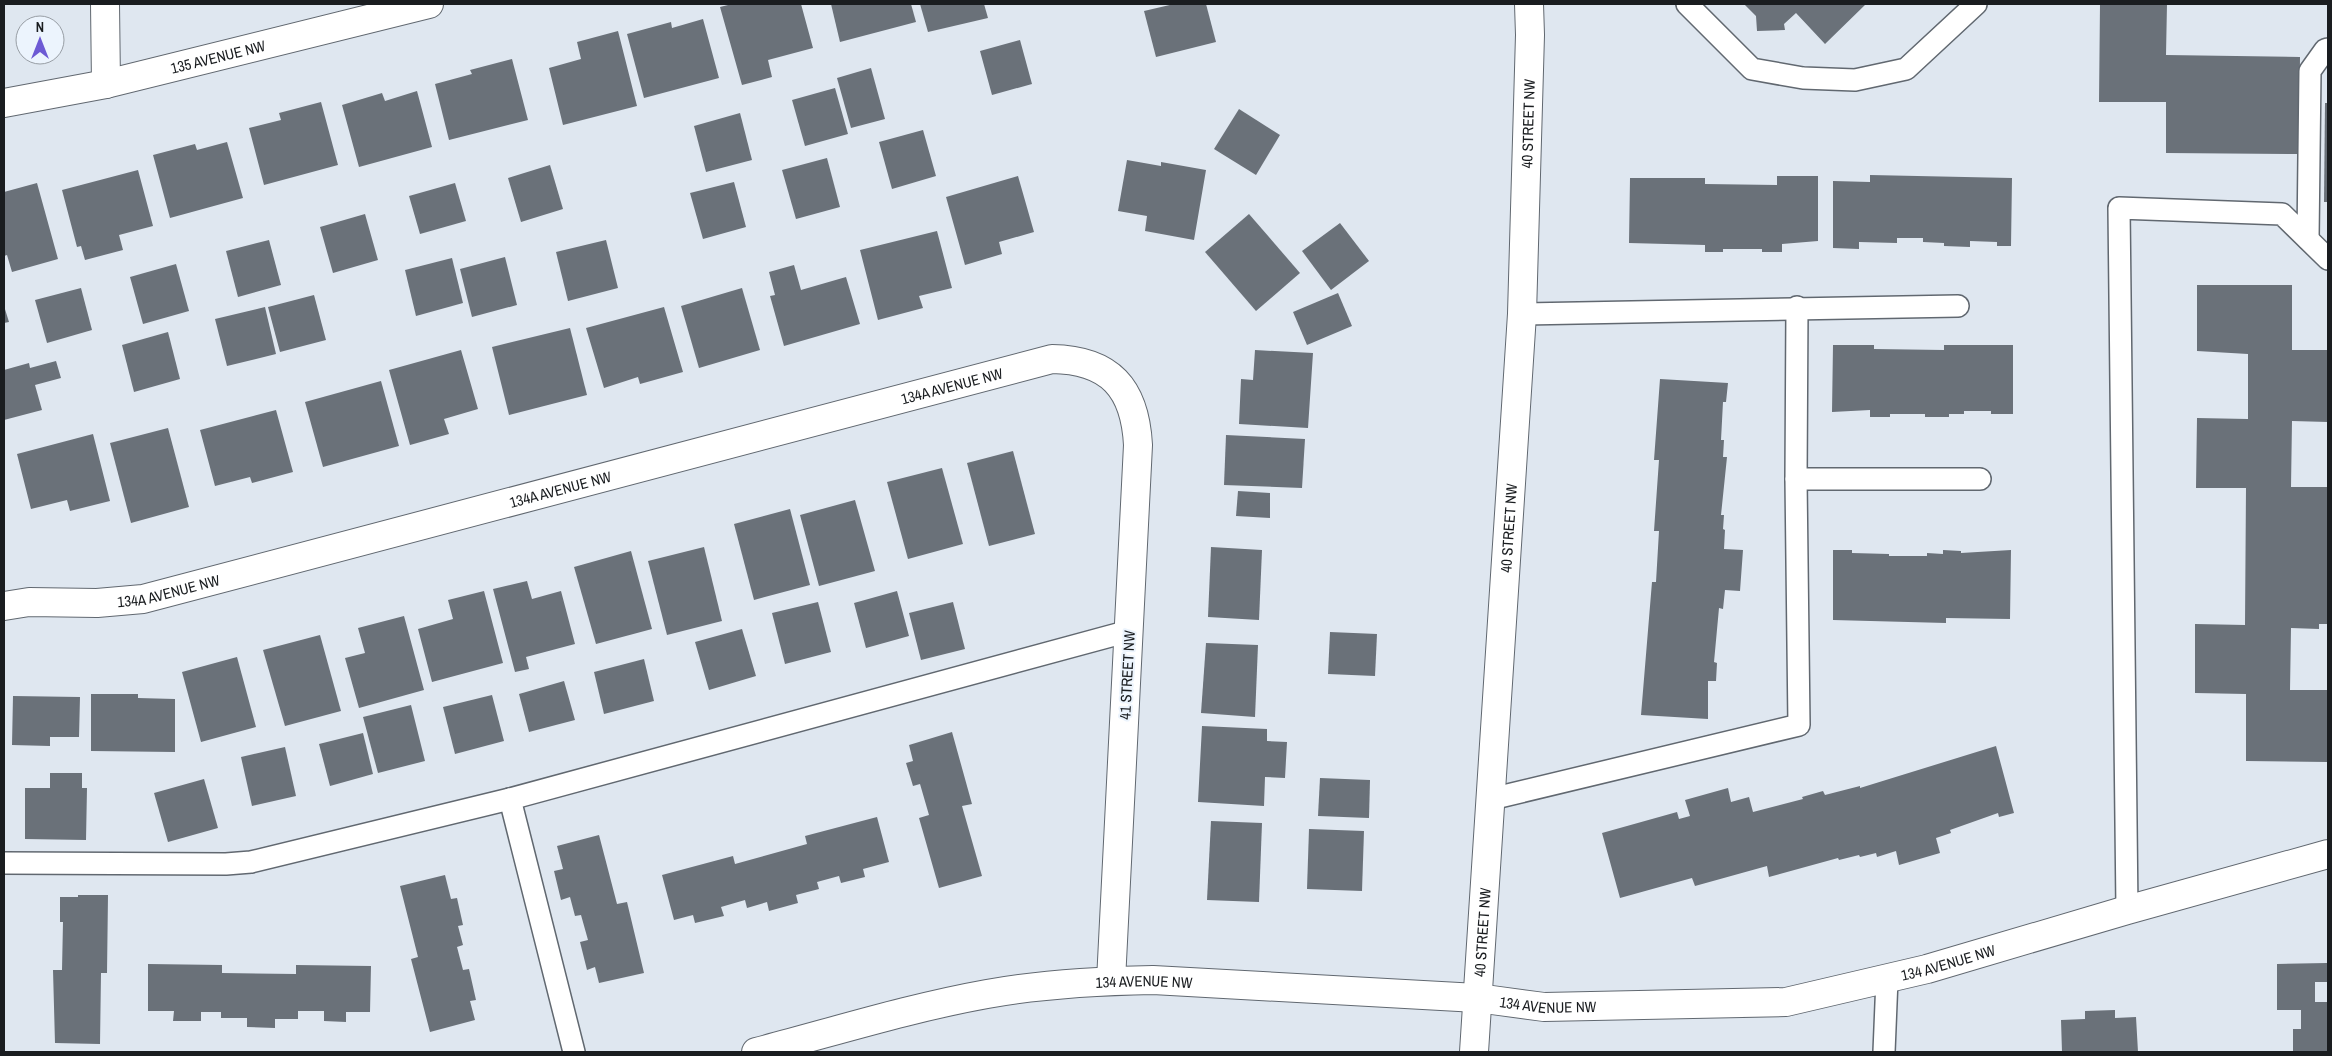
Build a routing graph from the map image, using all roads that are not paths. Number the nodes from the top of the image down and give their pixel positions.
1 (105, 4) edge
2 (429, 4) edge
3 (1529, 4) edge
4 (1687, 4) edge
5 (1976, 4) edge
6 (2328, 49) edge
7 (106, 84) junction
8 (4, 102) edge
9 (2308, 239) junction
10 (2328, 259) edge
11 (1958, 306) dead end
12 (1797, 307) junction
13 (1522, 314) junction
14 (1111, 375) joint
15 (1796, 479) junction
16 (1980, 479) dead end
17 (4, 606) edge
18 (1129, 631) junction
19 (510, 799) junction
20 (1491, 799) junction
21 (2328, 854) edge
22 (4, 863) edge
23 (2127, 910) junction
24 (1887, 979) junction
25 (1111, 981) junction
26 (1477, 998) junction
27 (574, 1052) edge
28 (756, 1052) edge
29 (1474, 1052) edge
30 (1884, 1052) edge

1 - 7 street
2 - 7 street, 135 AVENUE NW
3 - 13 street, 40 STREET NW
4 - 5 lane
6 - 9 lane
7 - 8 street, 135 AVENUE NW
9 - 10 lane
9 - 23 lane
11 - 12 lane
12 - 13 lane
12 - 15 lane
13 - 20 street, 40 STREET NW
14 - 17 street, 134A AVENUE NW
14 - 18 street, 41 STREET NW
15 - 16 lane
15 - 20 lane
18 - 19 lane
18 - 25 street, 41 STREET NW
19 - 22 lane
19 - 27 lane
20 - 26 street, 40 STREET NW
21 - 23 street, 134 AVENUE NW
23 - 24 street, 134 AVENUE NW
24 - 26 street, 134 AVENUE NW
24 - 30 lane
25 - 26 street, 134 AVENUE NW
25 - 28 street, 134 AVENUE NW
26 - 29 street, 40 STREET NW

